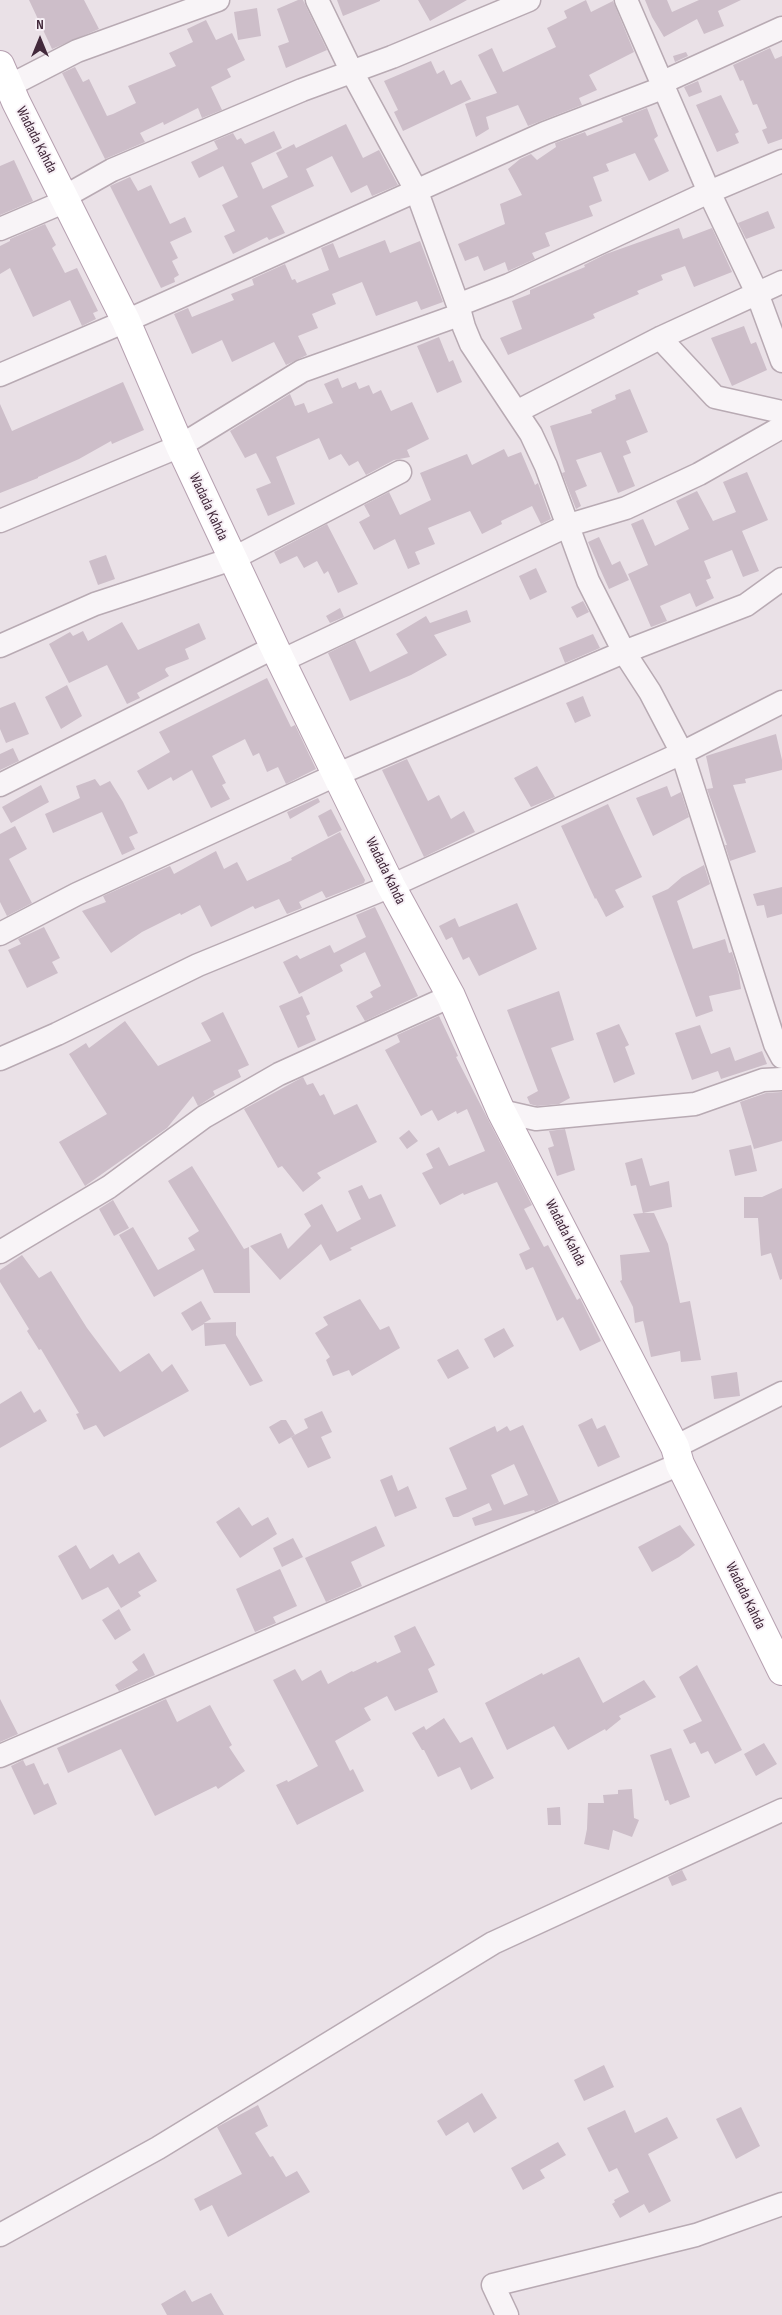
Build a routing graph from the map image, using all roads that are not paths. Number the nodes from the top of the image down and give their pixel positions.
1 (218, 0) edge
2 (317, 0) edge
3 (529, 0) edge
4 (626, 0) edge
5 (782, 28) edge
6 (352, 72) junction
7 (663, 85) junction
8 (6, 90) edge
9 (782, 161) edge
10 (418, 192) junction
11 (709, 192) junction
12 (65, 199) junction
13 (0, 229) edge
14 (782, 282) edge
15 (757, 293) junction
16 (459, 310) junction
17 (126, 321) junction
18 (660, 338) junction
19 (782, 361) edge
20 (0, 375) edge
21 (518, 411) junction
22 (782, 412) edge
23 (782, 427) edge
24 (180, 446) junction
25 (400, 472) dead end
26 (0, 521) edge
27 (569, 525) junction
28 (232, 559) junction
29 (782, 579) edge
30 (0, 646) edge
31 (624, 652) junction
32 (278, 654) junction
33 (782, 702) edge
34 (682, 753) junction
35 (338, 774) junction
36 (0, 785) edge
37 (391, 886) junction
38 (0, 934) edge
39 (451, 996) junction
40 (782, 1058) edge
41 (0, 1059) edge
42 (782, 1079) edge
43 (501, 1111) junction
44 (0, 1252) edge
45 (782, 1393) edge
46 (678, 1456) junction
47 (782, 1671) edge
48 (0, 1756) edge
49 (782, 1810) edge
50 (782, 2204) edge
51 (0, 2236) edge
52 (507, 2315) edge

1 - 8 street
2 - 6 street
3 - 6 street
4 - 7 street
5 - 7 street
6 - 10 street
6 - 12 street
7 - 10 street
7 - 11 street
8 - 12 main road, Wadada Kahda
9 - 11 street
10 - 16 street
10 - 17 street
11 - 15 street
11 - 16 street
12 - 13 street
12 - 17 main road, Wadada Kahda
14 - 15 street
15 - 18 street
15 - 19 street
16 - 21 street
16 - 24 street
17 - 20 street
17 - 24 main road, Wadada Kahda
18 - 21 street
18 - 22 street
21 - 27 street
23 - 27 street
24 - 26 street
24 - 28 main road, Wadada Kahda
25 - 28 street
27 - 31 street
27 - 32 street
28 - 30 street
28 - 32 main road, Wadada Kahda
29 - 31 street
31 - 34 street
31 - 35 street
32 - 35 main road, Wadada Kahda
32 - 36 street
33 - 34 street
34 - 37 street
34 - 40 street
35 - 37 main road, Wadada Kahda
35 - 38 street
37 - 39 main road, Wadada Kahda
37 - 41 street
39 - 43 main road, Wadada Kahda
39 - 44 street
42 - 43 street
43 - 46 main road, Wadada Kahda
45 - 46 street
46 - 47 main road, Wadada Kahda
46 - 48 street
49 - 51 street
50 - 52 street

